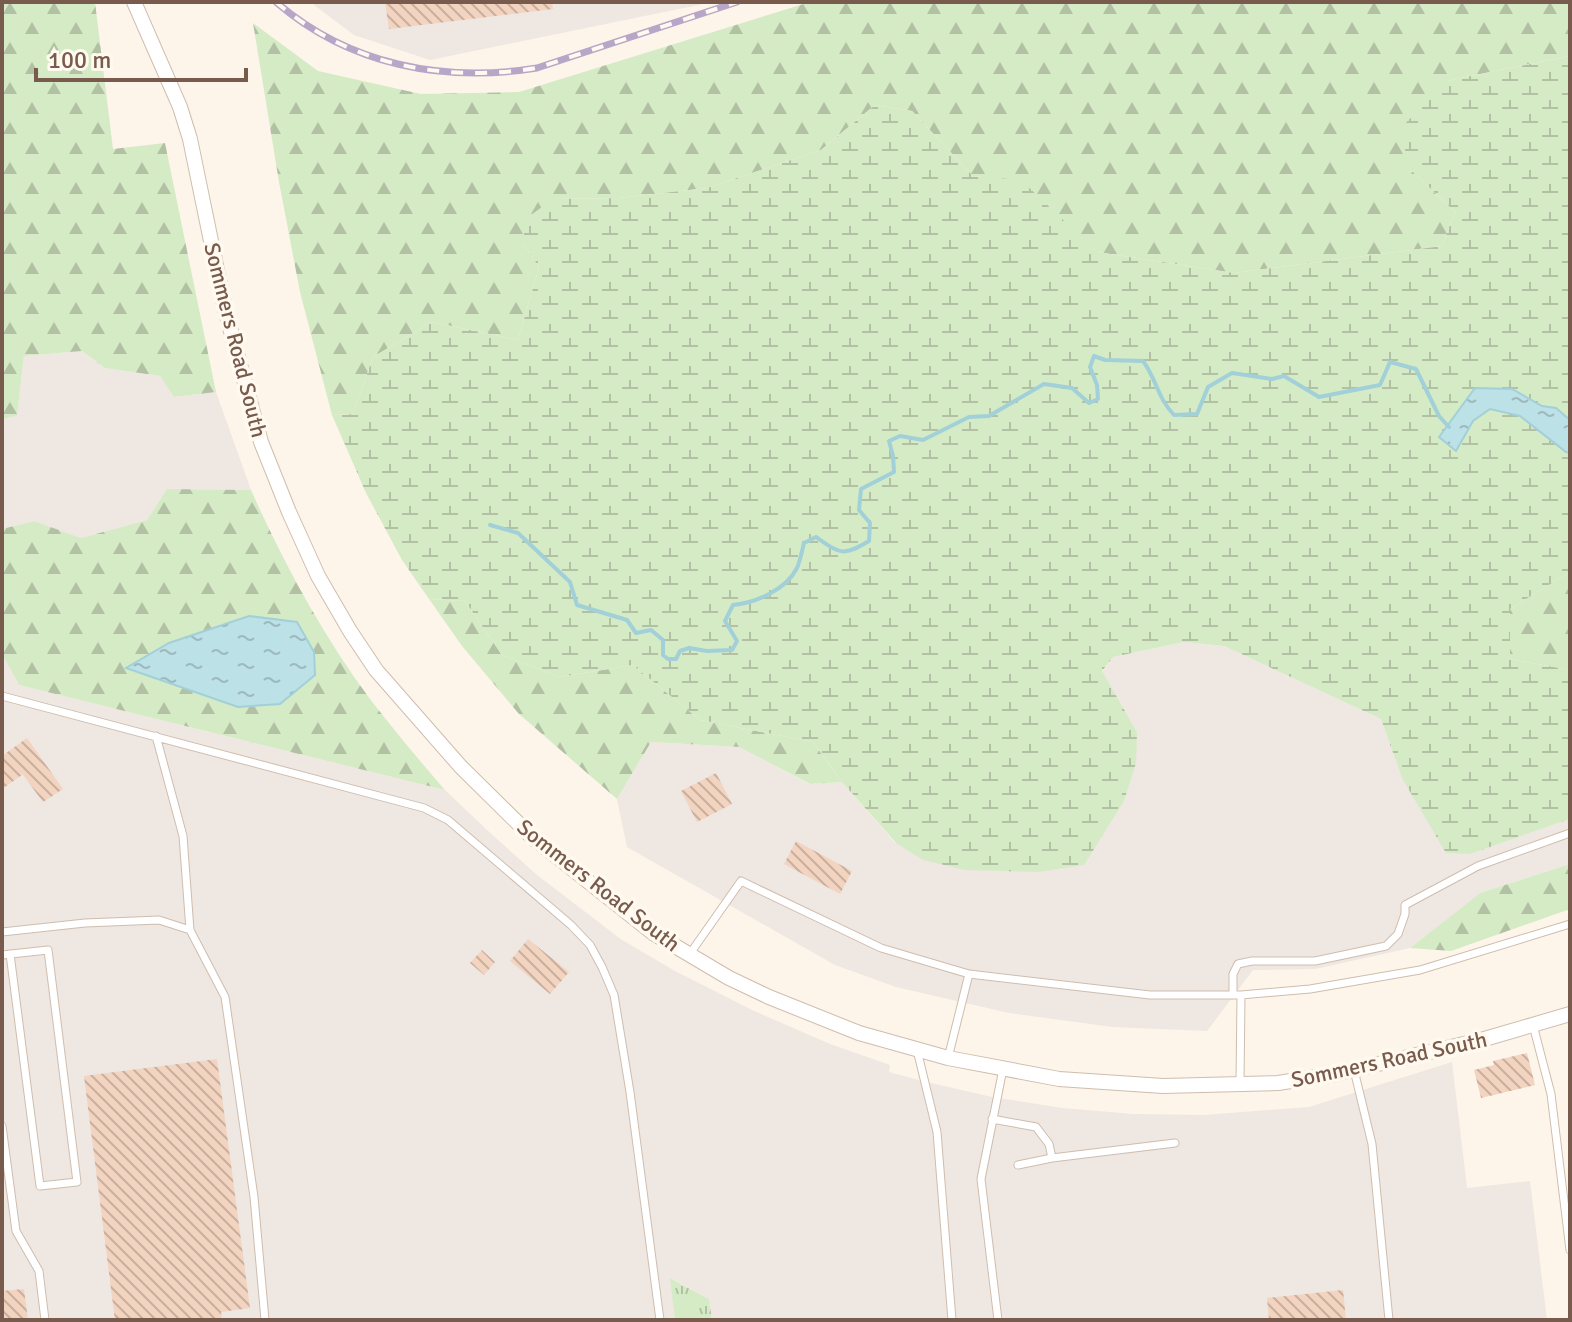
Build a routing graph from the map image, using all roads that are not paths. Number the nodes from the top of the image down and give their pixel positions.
1 (134, 2) edge
2 (2, 696) edge
3 (156, 736) junction
4 (1570, 833) edge
5 (1570, 924) edge
6 (190, 930) junction
7 (2, 932) edge
8 (6, 955) edge
9 (689, 955) junction
10 (969, 974) junction
11 (1237, 995) junction
12 (1569, 1018) edge
13 (1533, 1025) junction
14 (917, 1050) junction
15 (948, 1058) junction
16 (1003, 1069) junction
17 (1354, 1070) junction
18 (1240, 1085) junction
19 (992, 1119) junction
20 (2, 1126) edge
21 (1175, 1143) dead end
22 (1570, 1152) edge
23 (1559, 1155) junction
24 (1052, 1158) junction
25 (1018, 1165) dead end
26 (1570, 1250) edge
27 (45, 1320) edge
28 (265, 1320) edge
29 (660, 1320) edge
30 (952, 1320) edge
31 (998, 1320) edge
32 (1389, 1320) edge

1 - 9 street, Sommers Road South
2 - 3 lane
3 - 6 lane
3 - 29 lane
4 - 11 lane
5 - 11 lane
6 - 7 lane
6 - 28 lane
8 - 8 lane
9 - 10 lane
9 - 14 street, Sommers Road South
10 - 11 lane
10 - 15 lane
11 - 18 lane
12 - 13 street, Sommers Road South
13 - 17 street, Sommers Road South
13 - 23 lane
14 - 15 street, Sommers Road South
14 - 30 lane
15 - 16 street, Sommers Road South
16 - 18 street, Sommers Road South
16 - 19 lane
17 - 18 street, Sommers Road South
17 - 32 lane
19 - 24 lane
19 - 31 lane
20 - 27 lane
21 - 24 lane
22 - 23 lane
23 - 26 lane
24 - 25 lane

